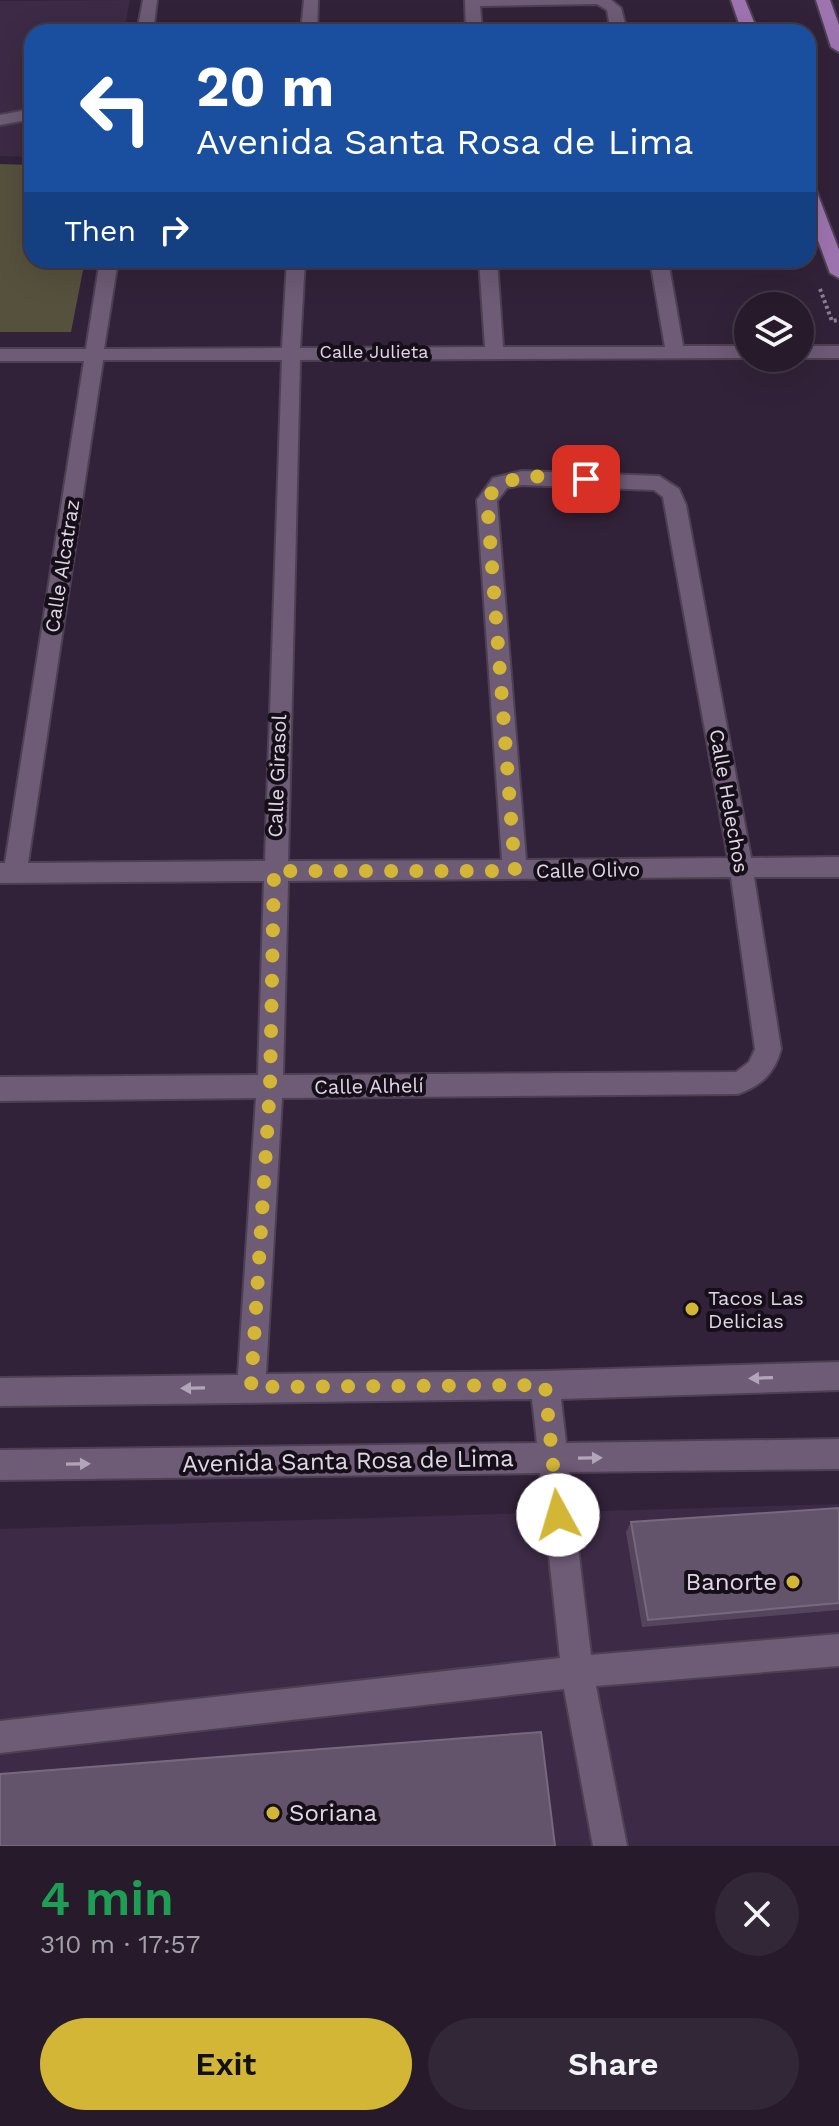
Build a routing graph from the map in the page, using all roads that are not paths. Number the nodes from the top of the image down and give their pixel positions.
1 (150, 0) edge
2 (311, 0) edge
3 (738, 0) edge
4 (823, 0) edge
5 (472, 1) edge
6 (146, 24) edge
7 (310, 24) edge
8 (473, 24) edge
9 (617, 24) edge
10 (747, 24) edge
11 (839, 47) edge
12 (24, 116) edge
13 (0, 120) edge
14 (816, 211) edge
15 (108, 268) edge
16 (296, 268) edge
17 (489, 268) edge
18 (660, 268) edge
19 (839, 273) edge
20 (494, 351) junction
21 (675, 352) junction
22 (734, 352) edge
23 (814, 352) edge
24 (839, 352) edge
25 (291, 353) junction
26 (0, 355) edge
27 (94, 355) junction
28 (839, 867) edge
29 (741, 868) junction
30 (274, 871) junction
31 (515, 871) junction
32 (7, 872) edge
33 (738, 1083) joint
34 (270, 1087) junction
35 (0, 1089) edge
36 (839, 1376) edge
37 (545, 1385) junction
38 (251, 1387) junction
39 (0, 1392) edge
40 (839, 1454) edge
41 (552, 1459) junction
42 (0, 1465) edge
43 (839, 1650) edge
44 (577, 1672) junction
45 (0, 1737) edge
46 (610, 1846) edge

1 - 6 street
2 - 7 street
3 - 10 main road
4 - 11 main road
5 - 8 street
5 - 9 street
12 - 13 street
14 - 19 main road
15 - 27 street, Calle Alcatraz
16 - 25 street, Calle Girasol
17 - 20 street
18 - 21 street
20 - 21 street, Calle Julieta
20 - 25 street, Calle Julieta
21 - 22 street, Calle Julieta
23 - 24 street
25 - 27 street, Calle Julieta
25 - 30 street, Calle Girasol
26 - 27 street, Calle Julieta
27 - 32 street, Calle Alcatraz
28 - 29 street, Calle Olivo
29 - 31 street, Calle Olivo
29 - 31 street, Calle Helechos
29 - 33 street, Calle Helechos
30 - 31 street, Calle Olivo
30 - 32 street, Calle Olivo
30 - 34 street, Calle Girasol
33 - 34 street, Calle Alhelí
34 - 35 street, Calle Alhelí
34 - 38 street, Calle Girasol
36 -> 37 street
37 - 38 street
37 - 41 street
38 -> 39 street
41 -> 40 street, Avenida Santa Rosa de Lima
42 -> 41 street, Avenida Santa Rosa de Lima
41 - 44 street
43 - 44 street
44 - 45 street
44 - 46 street

